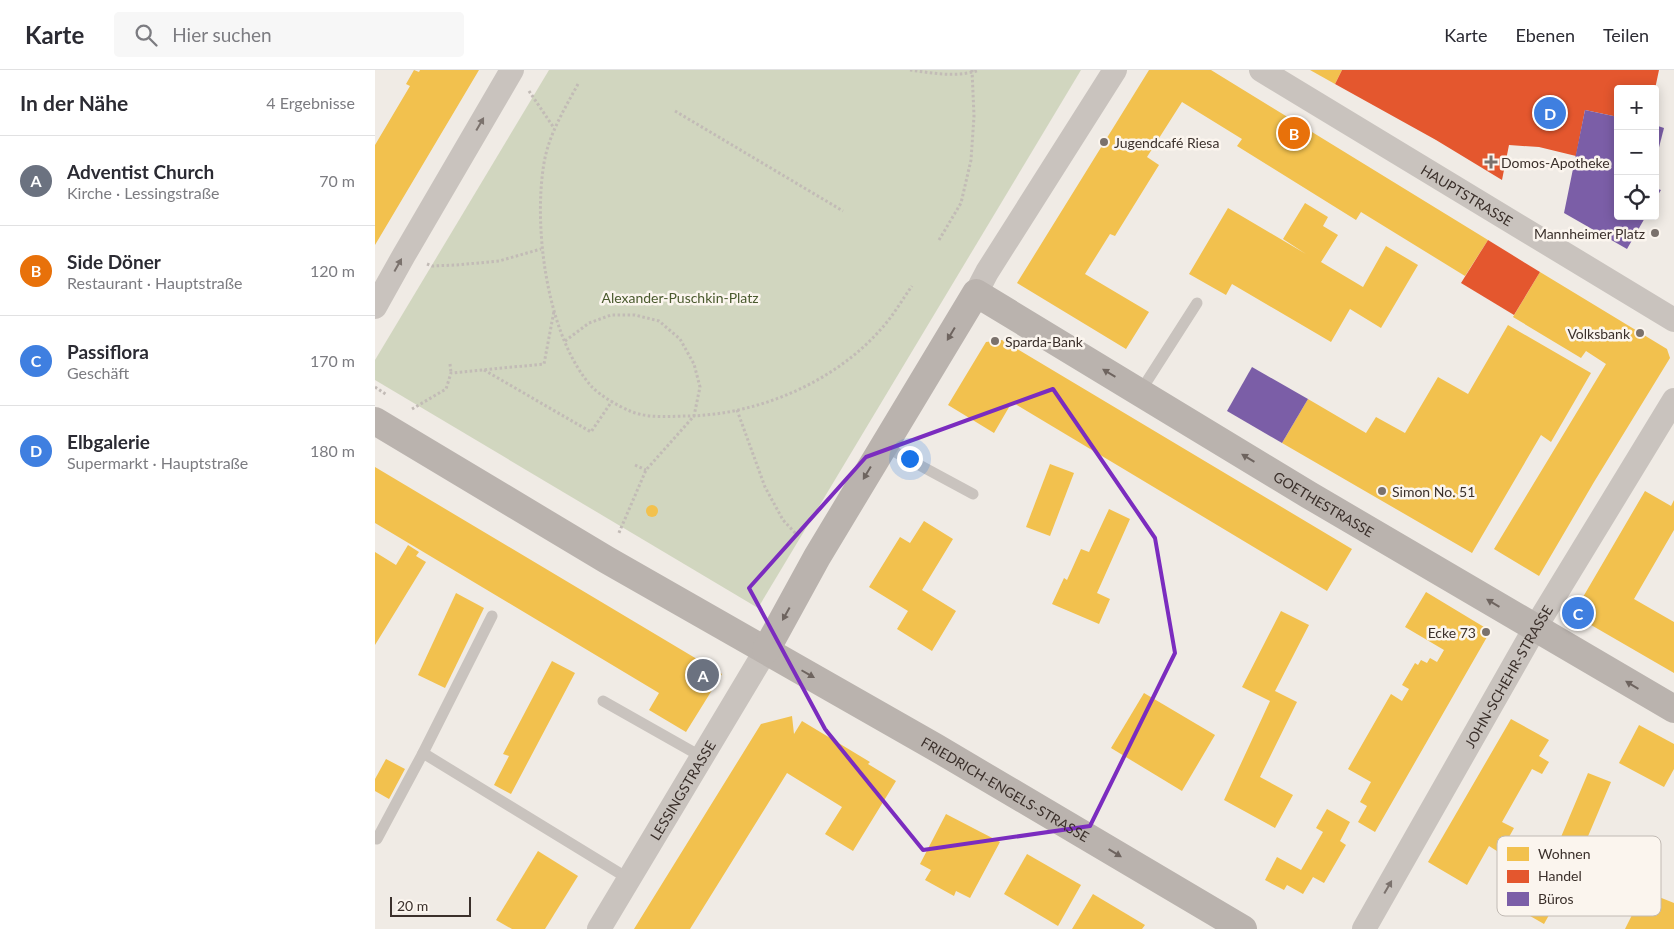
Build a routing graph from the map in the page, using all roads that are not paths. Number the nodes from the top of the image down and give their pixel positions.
1 (1115, 70) edge
2 (1261, 70) edge
3 (519, 78) edge
4 (977, 292) junction
5 (1197, 303) dead end
6 (375, 307) edge
7 (1674, 320) edge
8 (1140, 392) junction
9 (1674, 400) edge
10 (375, 421) edge
11 (883, 446) junction
12 (973, 494) dead end
13 (493, 616) dead end
14 (1535, 628) junction
15 (766, 650) junction
16 (603, 701) dead end
17 (1674, 709) edge
18 (423, 753) junction
19 (702, 757) junction
20 (377, 839) dead end
21 (629, 879) junction
22 (599, 929) edge
23 (1243, 929) edge
24 (1364, 929) edge

1 - 4 street
2 - 7 street, HAUPTSTRASSE
6 -> 3 street
8 -> 4 main road, GOETHESTRASSE
4 -> 11 main road
5 - 8 lane
14 -> 8 main road, GOETHESTRASSE
9 - 14 street, JOHN-SCHEHR-STRASSE
10 - 15 main road
11 - 12 lane
11 -> 15 main road
13 - 18 lane
17 -> 14 main road, GOETHESTRASSE
24 -> 14 street, JOHN-SCHEHR-STRASSE
15 - 19 street, LESSINGSTRASSE
15 -> 23 main road, FRIEDRICH-ENGELS-STRASSE
16 - 19 lane
18 - 20 lane
18 - 21 lane
19 - 21 street, LESSINGSTRASSE
21 - 22 street, LESSINGSTRASSE

